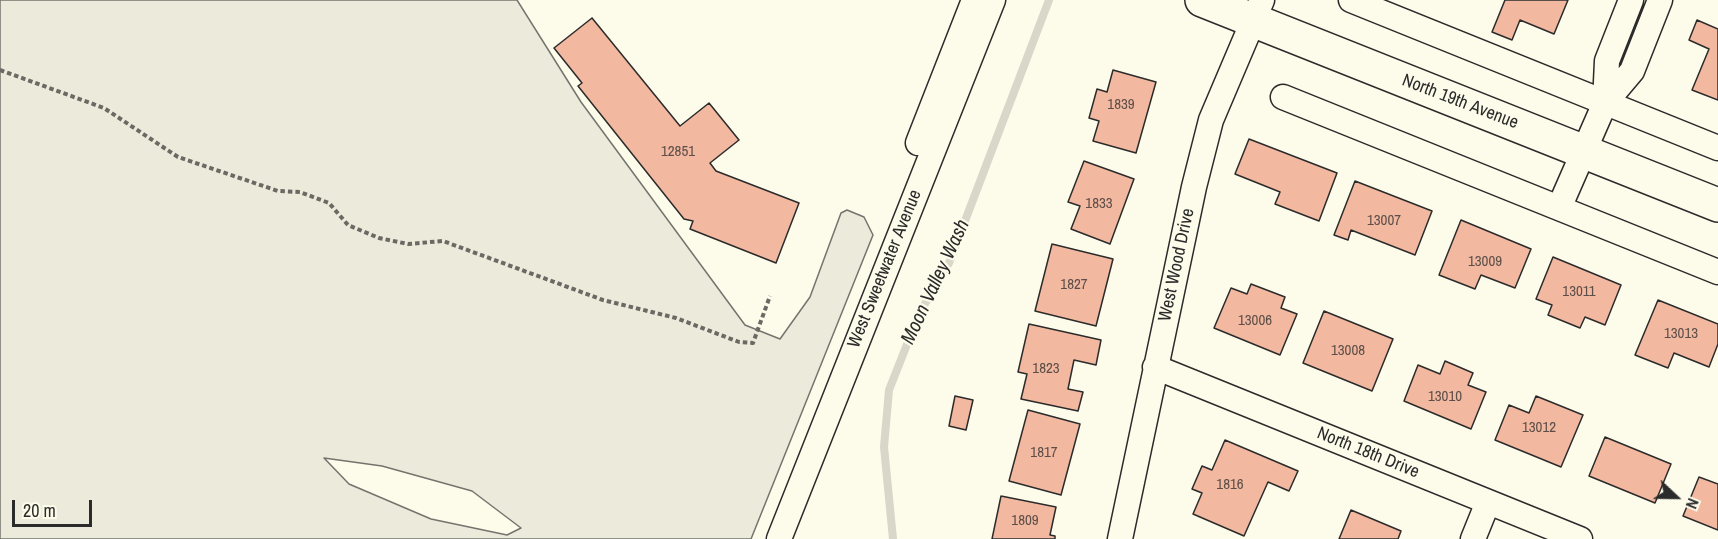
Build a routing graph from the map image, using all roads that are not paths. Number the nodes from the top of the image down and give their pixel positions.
1 (974, 0) edge
2 (993, 0) edge
3 (1202, 0) edge
4 (1351, 0) edge
5 (1630, 0) edge
6 (1660, 0) edge
7 (1257, 10) edge
8 (1283, 97) dead end
9 (1605, 103) junction
10 (1718, 147) edge
11 (1584, 150) junction
12 (1718, 205) edge
13 (1558, 208) junction
14 (1718, 272) edge
15 (1155, 367) junction
16 (1488, 502) junction
17 (762, 539) edge
18 (779, 539) edge
19 (1120, 539) edge
20 (1473, 539) edge
21 (1580, 539) edge

1 - 17 street, West Sweetwater Avenue
2 - 18 street, West Sweetwater Avenue
3 - 7 main road, North 19th Avenue
4 - 9 street
5 - 9 street
6 - 9 street
7 - 11 main road, North 19th Avenue
7 - 15 street, West Wood Drive
8 - 13 street
9 - 10 street
9 - 11 street
11 - 12 main road, North 19th Avenue
11 - 13 street
13 - 14 street
15 - 16 street, North 18th Drive
15 - 19 street, West Wood Drive
16 - 20 street
16 - 21 street, North 18th Drive

